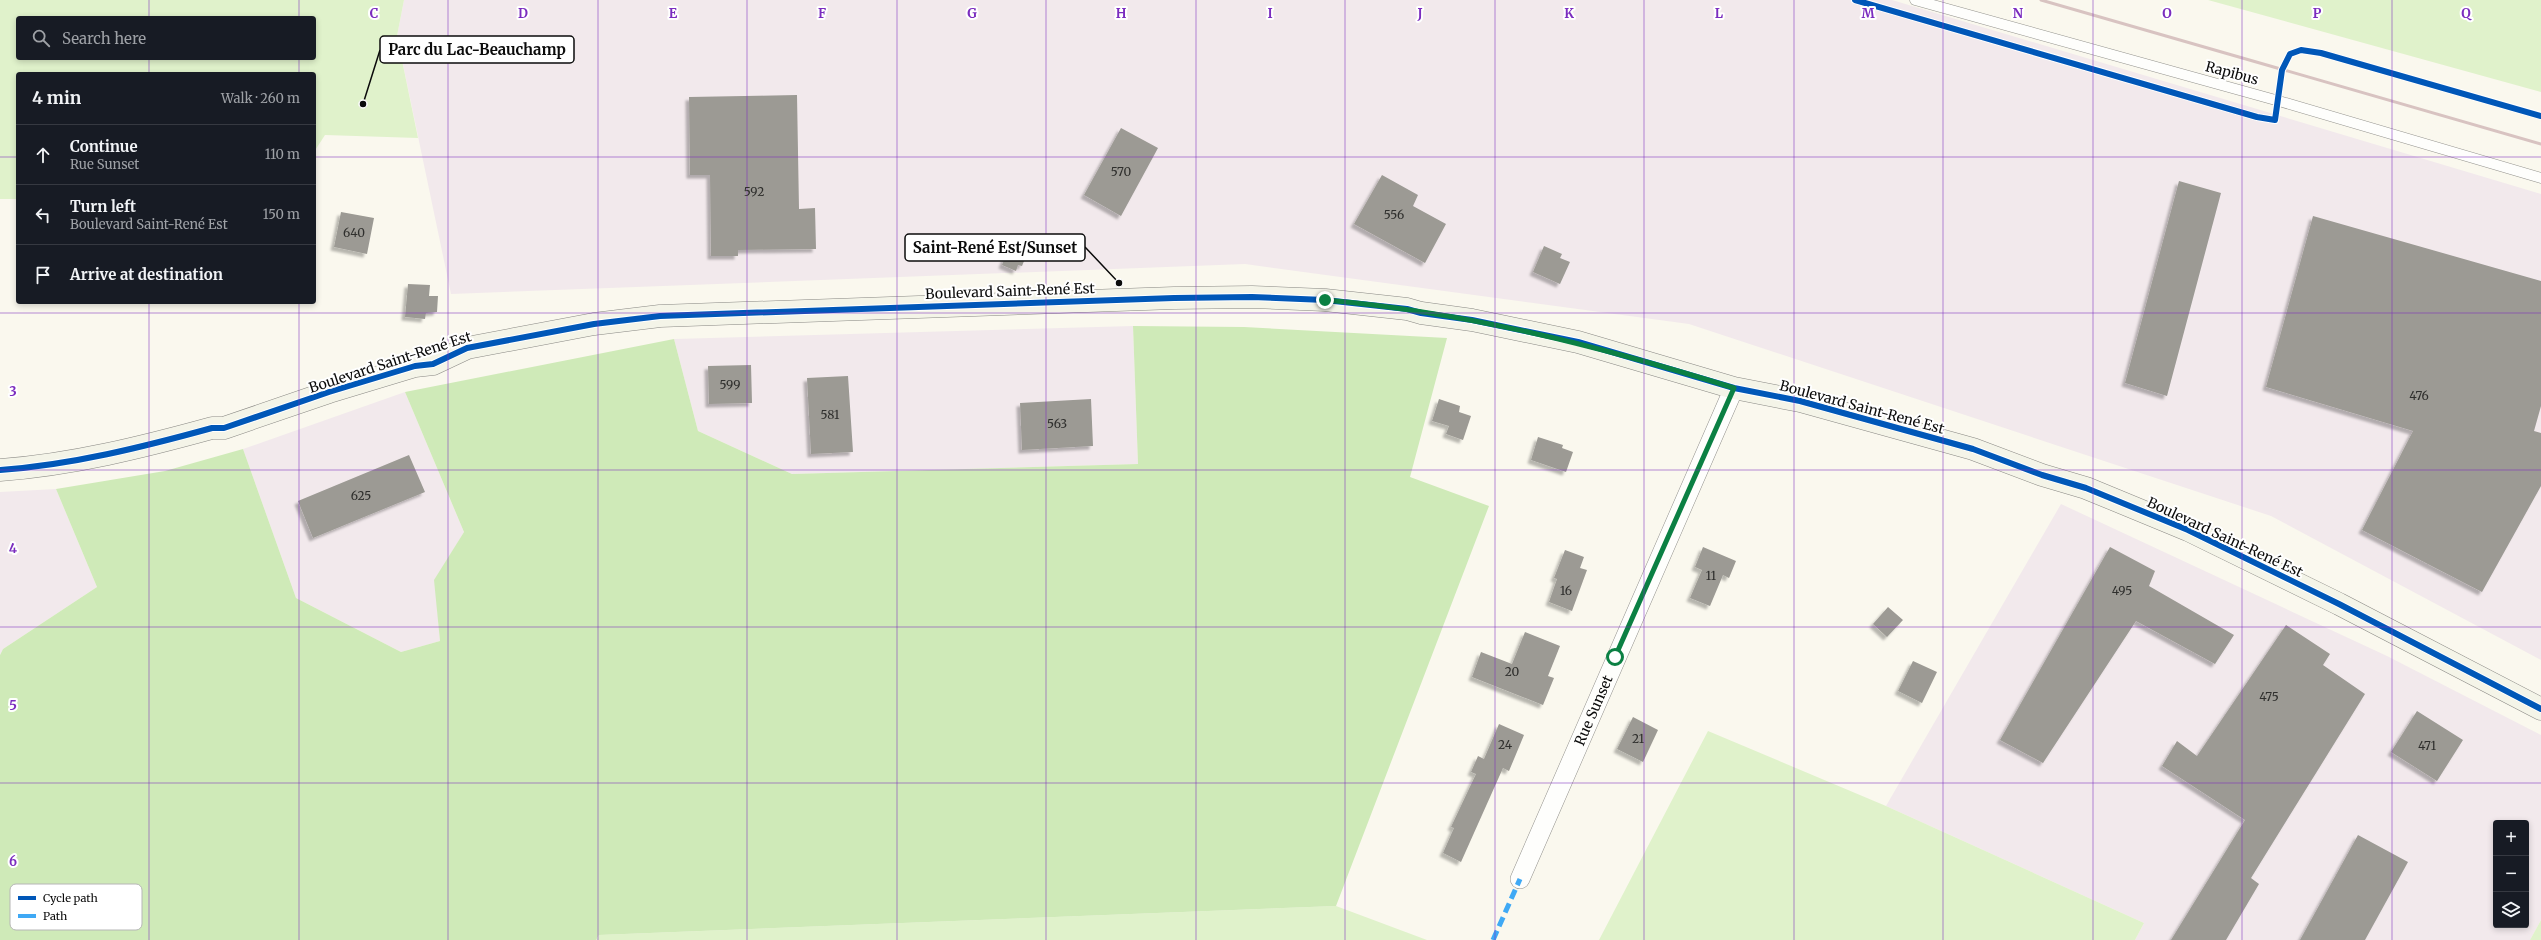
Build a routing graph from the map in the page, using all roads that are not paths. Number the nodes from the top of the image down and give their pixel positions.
1 (1915, 0) edge
2 (2541, 178) edge
3 (1734, 388) junction
4 (0, 470) edge
5 (2541, 709) edge
6 (1520, 879) dead end

1 - 2 lane, Rapibus
3 - 4 street, Boulevard Saint-René Est
3 - 5 street, Boulevard Saint-René Est
3 - 6 street, Rue Sunset

